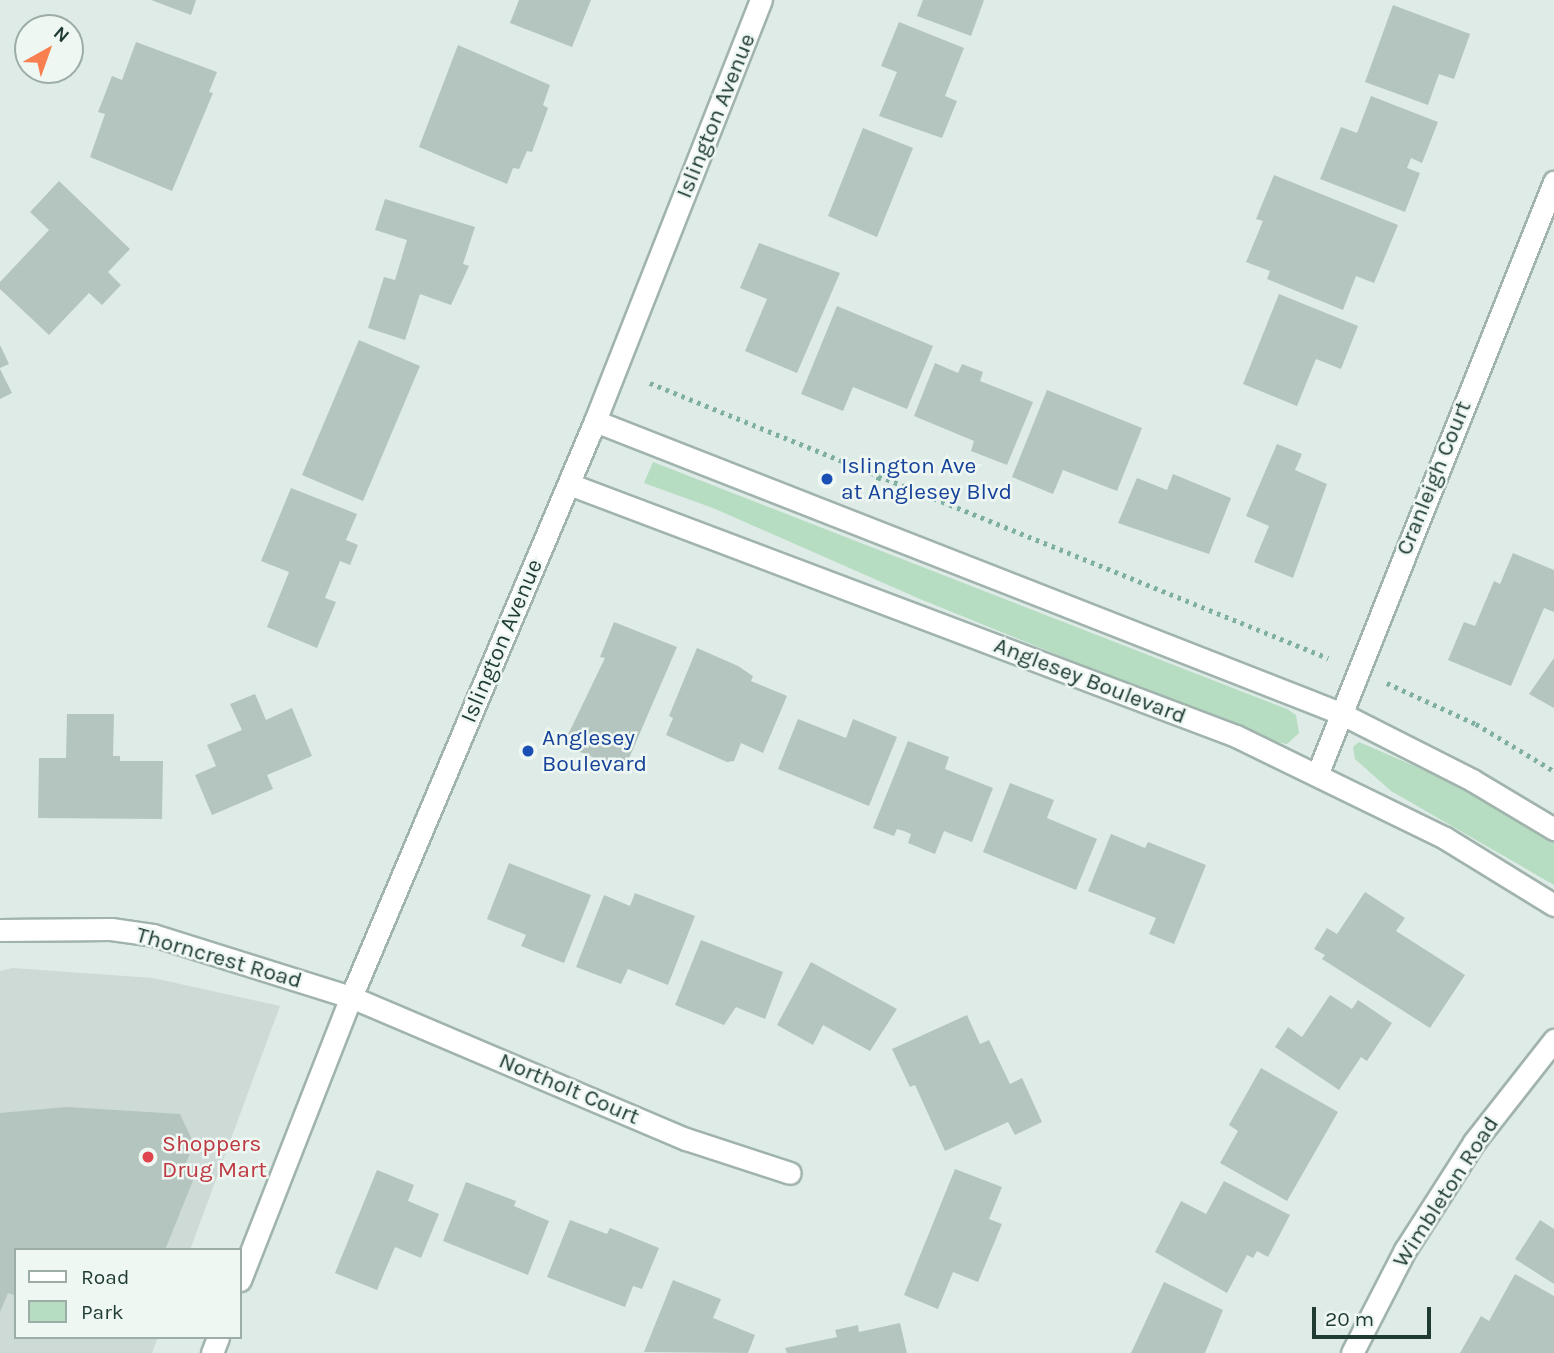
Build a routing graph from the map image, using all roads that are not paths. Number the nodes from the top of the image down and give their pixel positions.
1 (761, 0) edge
2 (1554, 182) edge
3 (595, 421) junction
4 (569, 484) junction
5 (1340, 713) junction
6 (1317, 775) junction
7 (1554, 830) edge
8 (1554, 905) edge
9 (0, 930) edge
10 (351, 997) junction
11 (1554, 1040) edge
12 (790, 1173) dead end
13 (242, 1275) edge
14 (1352, 1353) edge

1 - 3 street, Islington Avenue
2 - 5 street, Cranleigh Court
3 - 4 street, Islington Avenue
3 - 5 street
4 - 6 street, Anglesey Boulevard
4 - 10 street, Islington Avenue
5 - 6 street, Cranleigh Court
5 - 7 street
6 - 8 street, Anglesey Boulevard
9 - 10 street, Thorncrest Road
10 - 12 street, Northolt Court
10 - 13 street, Islington Avenue
11 - 14 street, Wimbleton Road

